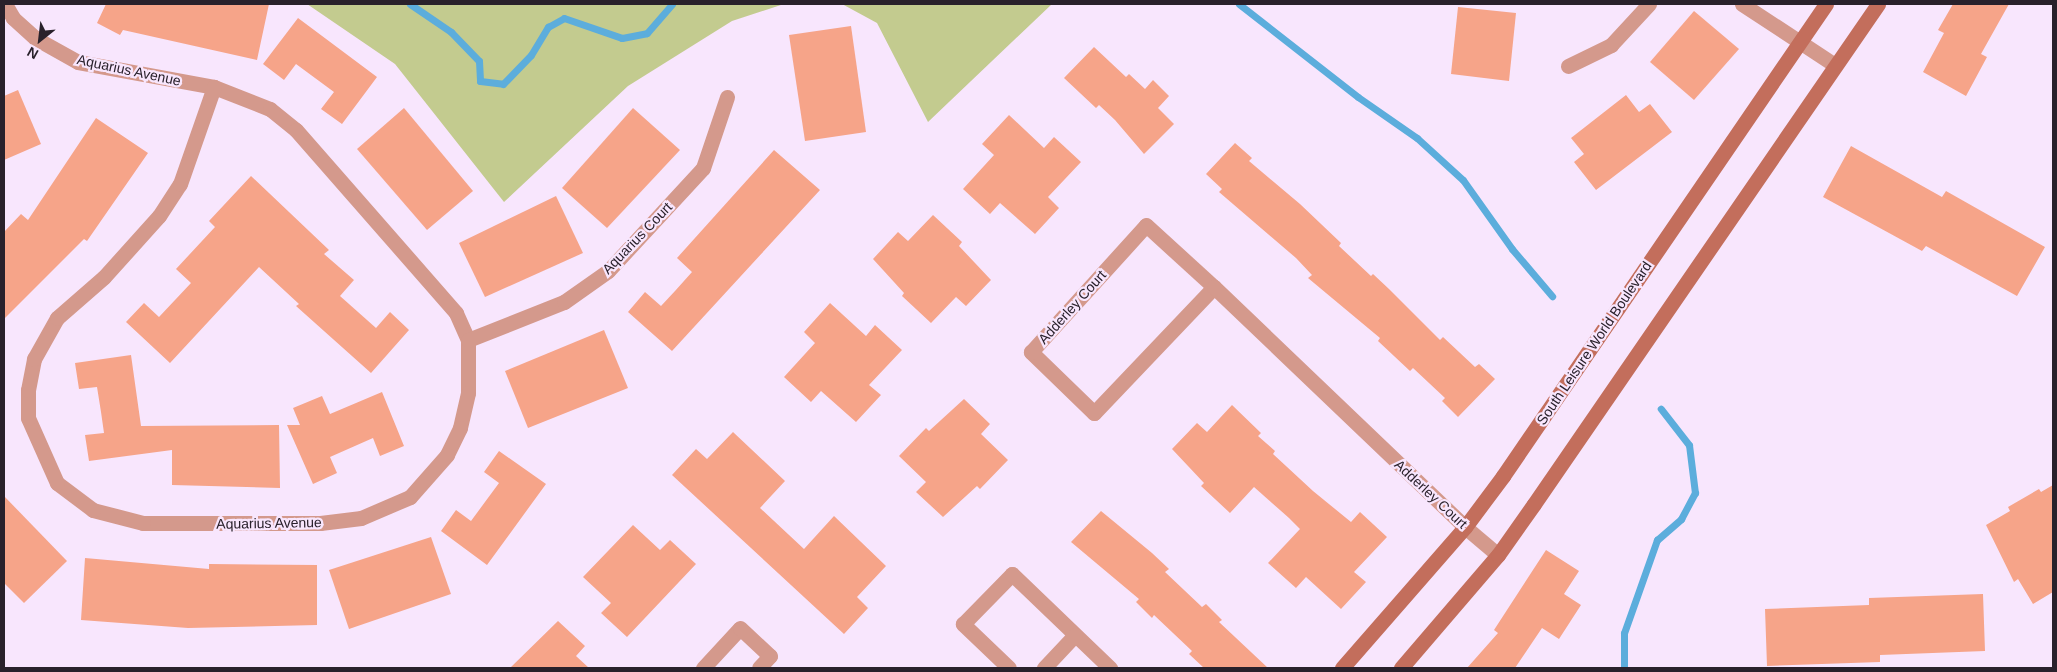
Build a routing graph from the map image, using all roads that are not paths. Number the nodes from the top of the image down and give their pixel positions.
1 (6, 4) edge
2 (1649, 4) edge
3 (1742, 4) edge
4 (1826, 4) edge
5 (1878, 4) edge
6 (9, 22) edge
7 (1799, 42) junction
8 (1835, 65) junction
9 (1568, 66) dead end
10 (214, 87) junction
11 (727, 98) dead end
12 (1214, 287) junction
13 (468, 340) junction
14 (1465, 527) junction
15 (1498, 555) junction
16 (1075, 635) junction
17 (703, 668) edge
18 (759, 668) edge
19 (1009, 668) edge
20 (1044, 668) edge
21 (1110, 668) edge
22 (1342, 668) edge
23 (1401, 668) edge

1 - 6 street, Aquarius Avenue
2 - 9 street
3 - 7 street
4 - 7 street, South Leisure World Boulevard
5 - 8 street
6 - 10 street, Aquarius Avenue
7 - 8 street
7 - 14 street, South Leisure World Boulevard
8 - 15 street
10 - 13 street, Aquarius Avenue
10 - 13 street, Aquarius Avenue
11 - 13 street, Aquarius Court
12 - 12 street, Adderley Court
12 - 14 street, Adderley Court
14 - 15 street, Adderley Court
14 - 22 street, South Leisure World Boulevard
15 - 23 street
16 - 19 street
16 - 20 street
16 - 21 street
17 - 18 street

